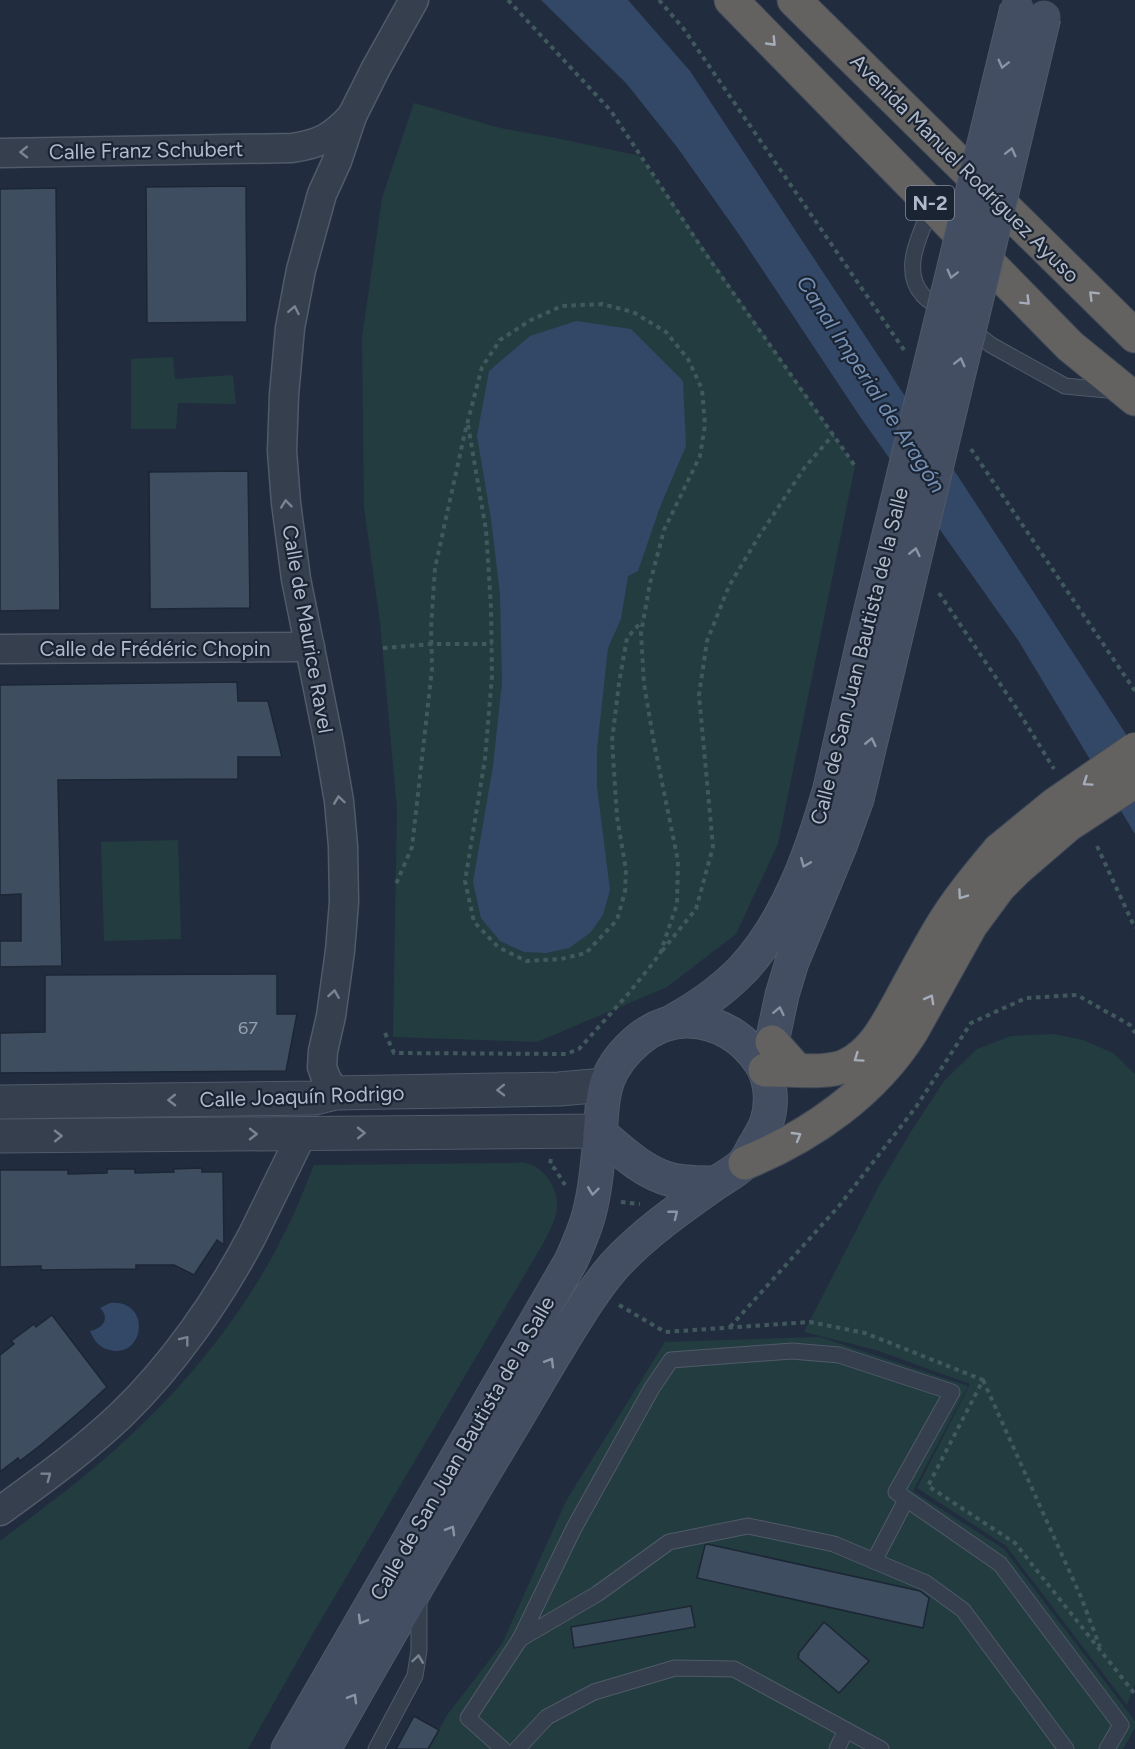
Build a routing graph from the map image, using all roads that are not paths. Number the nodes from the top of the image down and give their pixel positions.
1 (414, 0) edge
2 (731, 0) edge
3 (794, 0) edge
4 (1032, 6) edge
5 (352, 116) junction
6 (0, 153) edge
7 (302, 154) junction
8 (322, 194) junction
9 (932, 205) junction
10 (1135, 336) edge
11 (1121, 394) edge
12 (1135, 421) edge
13 (310, 647) junction
14 (0, 649) edge
15 (1135, 749) edge
16 (1135, 781) edge
17 (844, 793) junction
18 (1008, 860) junction
19 (675, 1020) junction
20 (774, 1062) junction
21 (605, 1085) junction
22 (324, 1086) junction
23 (0, 1102) edge
24 (600, 1132) junction
25 (302, 1134) junction
26 (0, 1136) edge
27 (745, 1163) junction
28 (715, 1183) junction
29 (906, 1500) junction
30 (0, 1511) edge
31 (874, 1561) junction
32 (419, 1584) junction
33 (520, 1639) junction
34 (846, 1730) junction
35 (288, 1749) edge
36 (324, 1749) edge
37 (376, 1749) edge
38 (503, 1749) edge
39 (517, 1749) edge
40 (837, 1749) edge
41 (881, 1749) edge
42 (1066, 1749) edge
43 (1107, 1749) edge

1 - 5 street, Calle de Maurice Ravel
2 -> 9 highway, N-2
10 -> 3 highway, Avenida Manuel Rodríguez Ayuso / N-2
4 - 17 main road, Calle de San Juan Bautista de la Salle, bridge
5 - 7 street, Calle Franz Schubert
5 - 8 street, Calle de Maurice Ravel
7 -> 6 street, Calle Franz Schubert
7 - 8 street, Calle de Maurice Ravel
13 -> 8 street, Calle de Maurice Ravel
9 -> 11 highway, N-2
9 - 11 lane
11 - 12 highway
13 - 14 street, Calle de Frédéric Chopin
22 -> 13 street, Calle de Maurice Ravel
15 -> 18 highway, bridge
16 - 18 highway, bridge
17 -> 19 main road, Calle de San Juan Bautista de la Salle
20 -> 17 main road, Calle de San Juan Bautista de la Salle
18 -> 20 highway
27 -> 18 highway
19 - 20 main road
19 - 21 main road
20 - 27 main road
21 -> 22 street, Calle Joaquín Rodrigo
21 - 24 main road
22 -> 23 street, Calle Joaquín Rodrigo
22 - 25 lane, Calle de Maurice Ravel
25 -> 24 street, Calle Joaquín Rodrigo
24 - 28 main road
24 -> 35 main road, Calle de San Juan Bautista de la Salle
26 -> 25 street, Calle Joaquín Rodrigo
30 -> 25 street, Calle de Maurice Ravel
27 - 28 main road
32 -> 28 main road, Calle de San Juan Bautista de la Salle
29 - 31 lane
29 - 33 lane
29 - 43 lane
31 - 33 lane
31 - 42 lane
36 -> 32 main road, Calle de San Juan Bautista de la Salle
37 -> 32 lane
33 - 38 lane
34 - 39 lane
34 - 40 lane
34 - 41 lane

